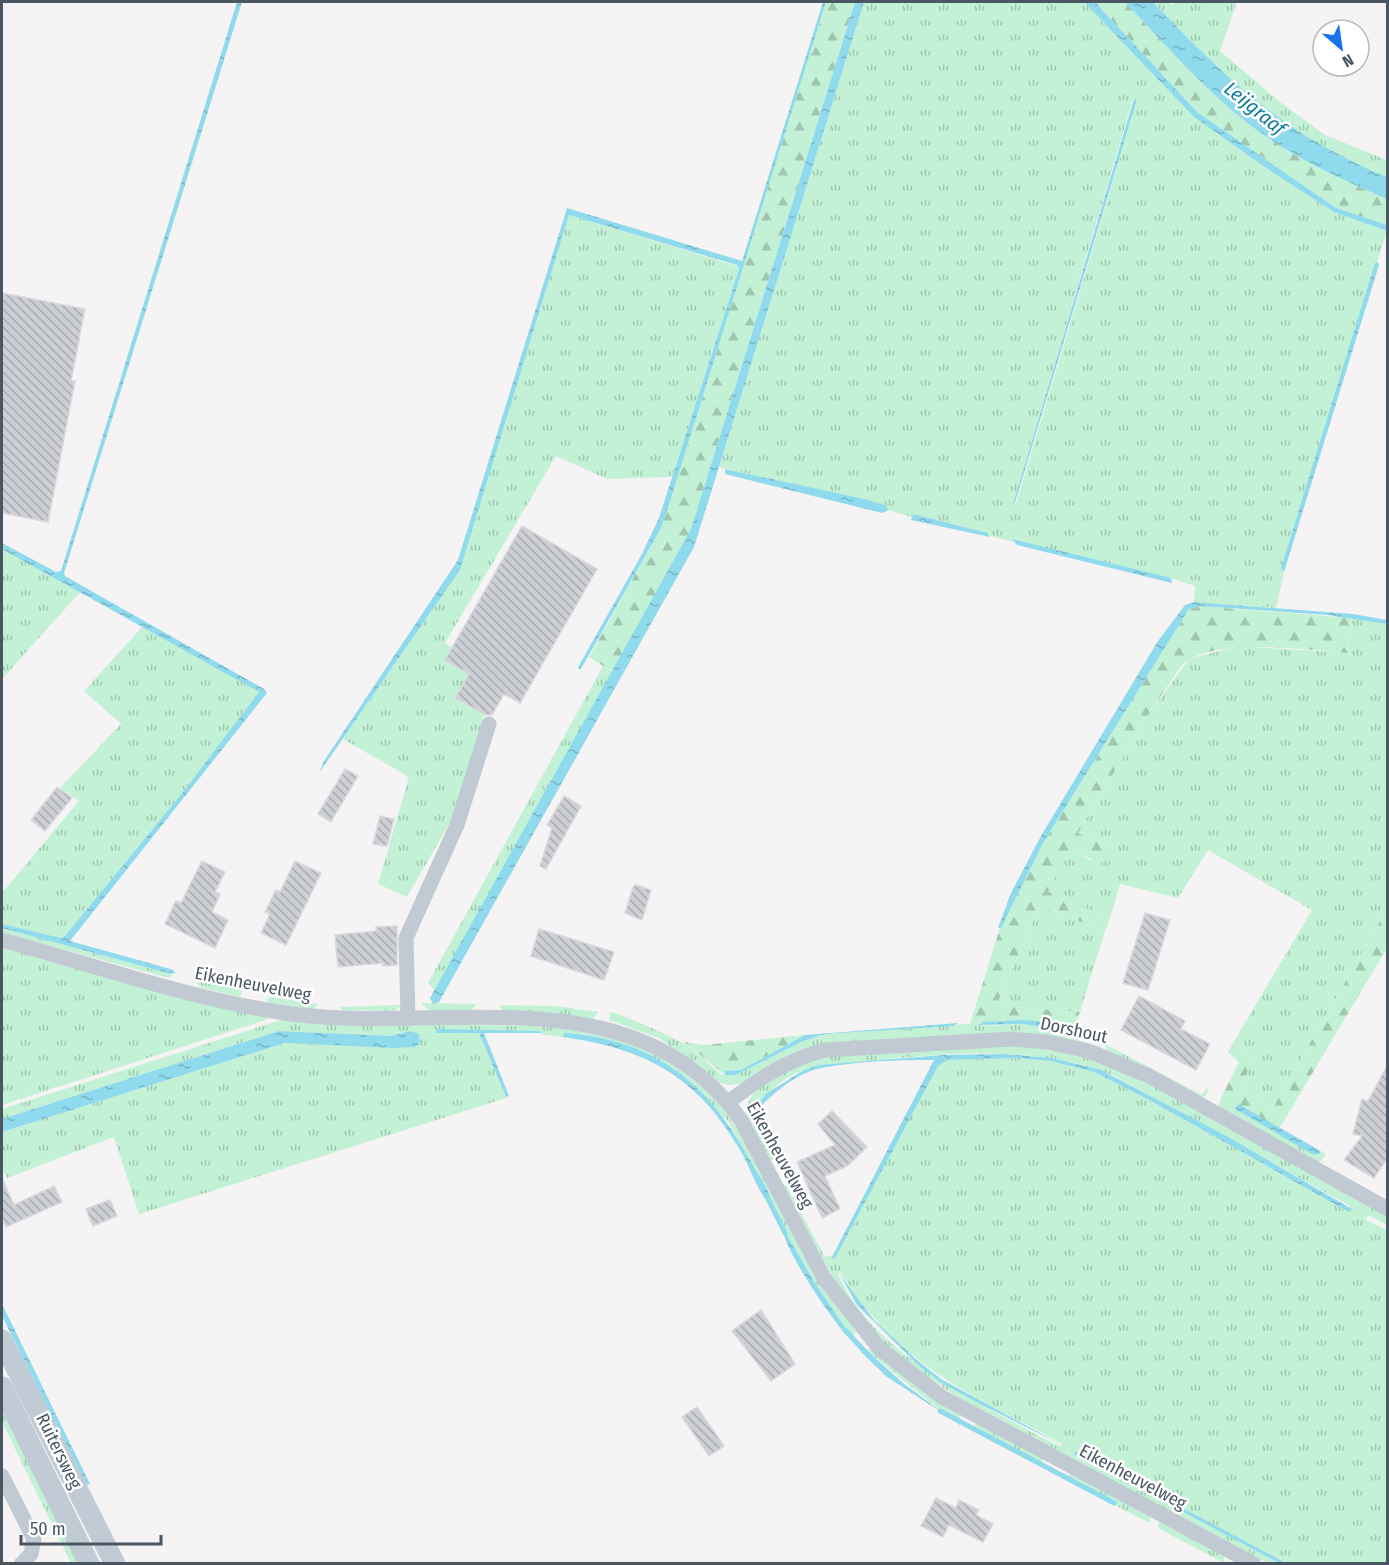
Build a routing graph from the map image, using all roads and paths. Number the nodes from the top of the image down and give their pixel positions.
1 (489, 724) dead end
2 (2, 940) edge
3 (408, 1017) junction
4 (728, 1102) junction
5 (1388, 1209) edge
6 (2, 1342) edge
7 (2, 1387) edge
8 (2, 1476) edge
9 (21, 1563) edge
10 (89, 1563) edge
11 (115, 1563) edge
12 (1254, 1563) edge

1 - 3 street
2 - 3 street, Eikenheuvelweg
3 - 4 street, Eikenheuvelweg
4 - 5 street, Dorshout
4 - 12 street, Eikenheuvelweg
6 - 11 street, Ruitersweg
7 - 10 street, Ruitersweg
8 - 9 street

